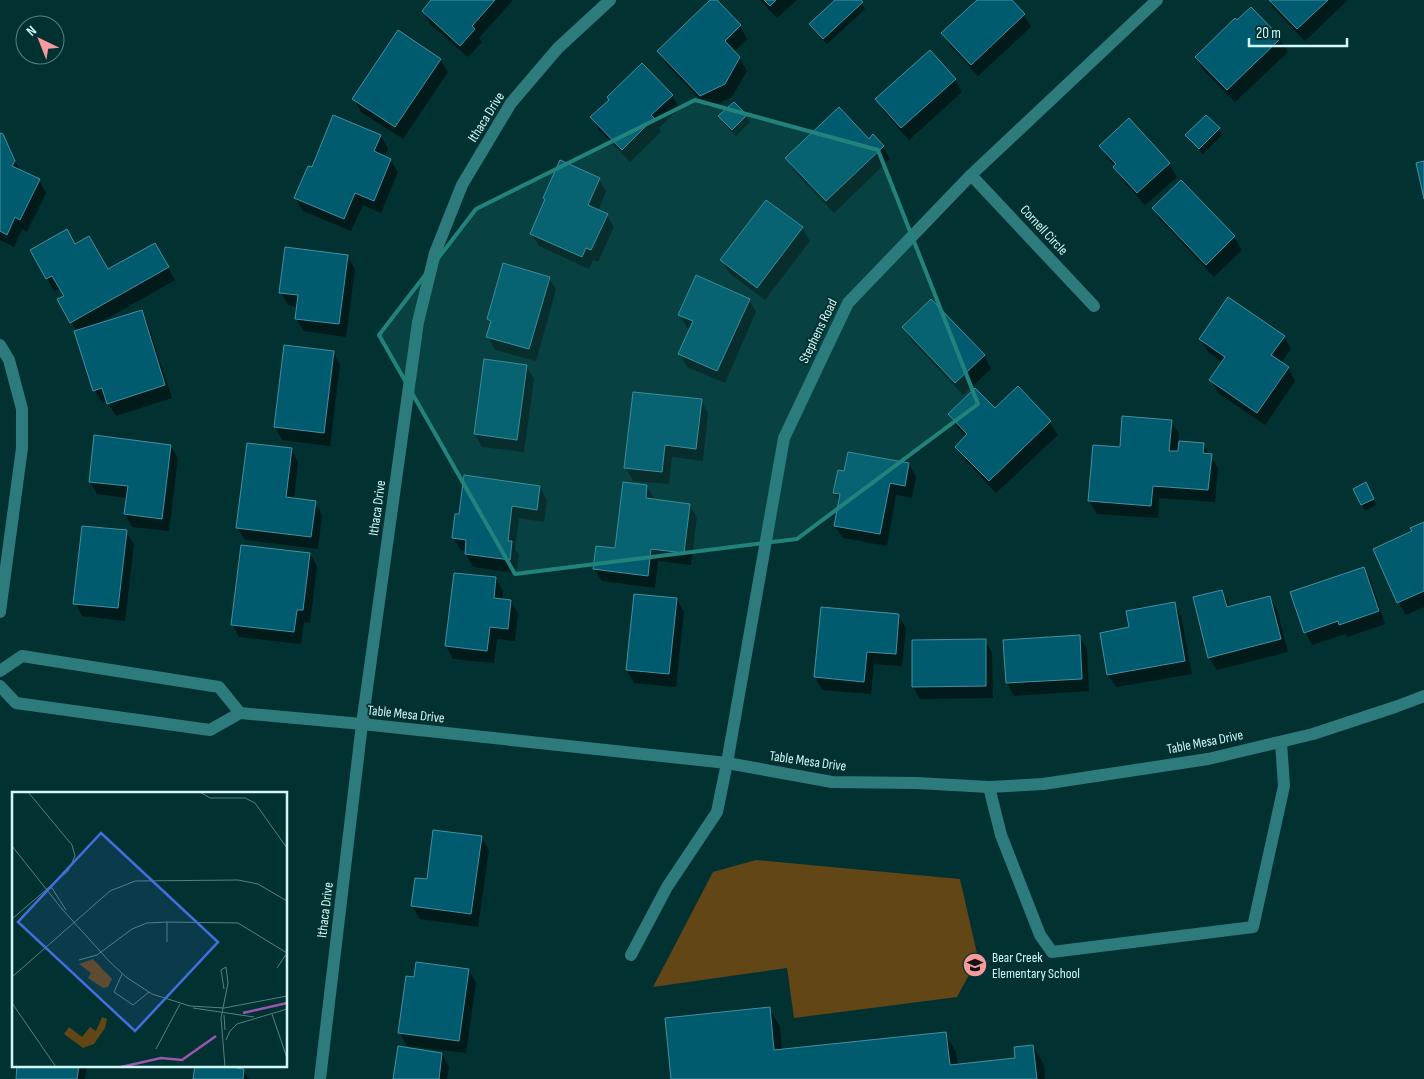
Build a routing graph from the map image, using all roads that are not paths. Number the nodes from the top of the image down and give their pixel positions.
1 (610, 0) edge
2 (1157, 0) edge
3 (971, 175) junction
4 (1094, 306) dead end
5 (0, 345) edge
6 (0, 612) edge
7 (0, 671) edge
8 (0, 686) edge
9 (1424, 696) edge
10 (240, 713) junction
11 (362, 724) junction
12 (1281, 742) junction
13 (727, 763) junction
14 (989, 787) junction
15 (631, 955) dead end
16 (320, 1079) edge

1 - 11 street, Ithaca Drive
2 - 3 street, Stephens Road
3 - 4 street, Cornell Circle
3 - 13 street, Stephens Road
5 - 6 street
7 - 10 street
8 - 10 street
9 - 12 street, Table Mesa Drive
10 - 11 street, Table Mesa Drive
11 - 13 street, Table Mesa Drive
11 - 16 street, Ithaca Drive
12 - 14 street, Table Mesa Drive
12 - 14 street
13 - 14 street, Table Mesa Drive
13 - 15 street, Stephens Road

